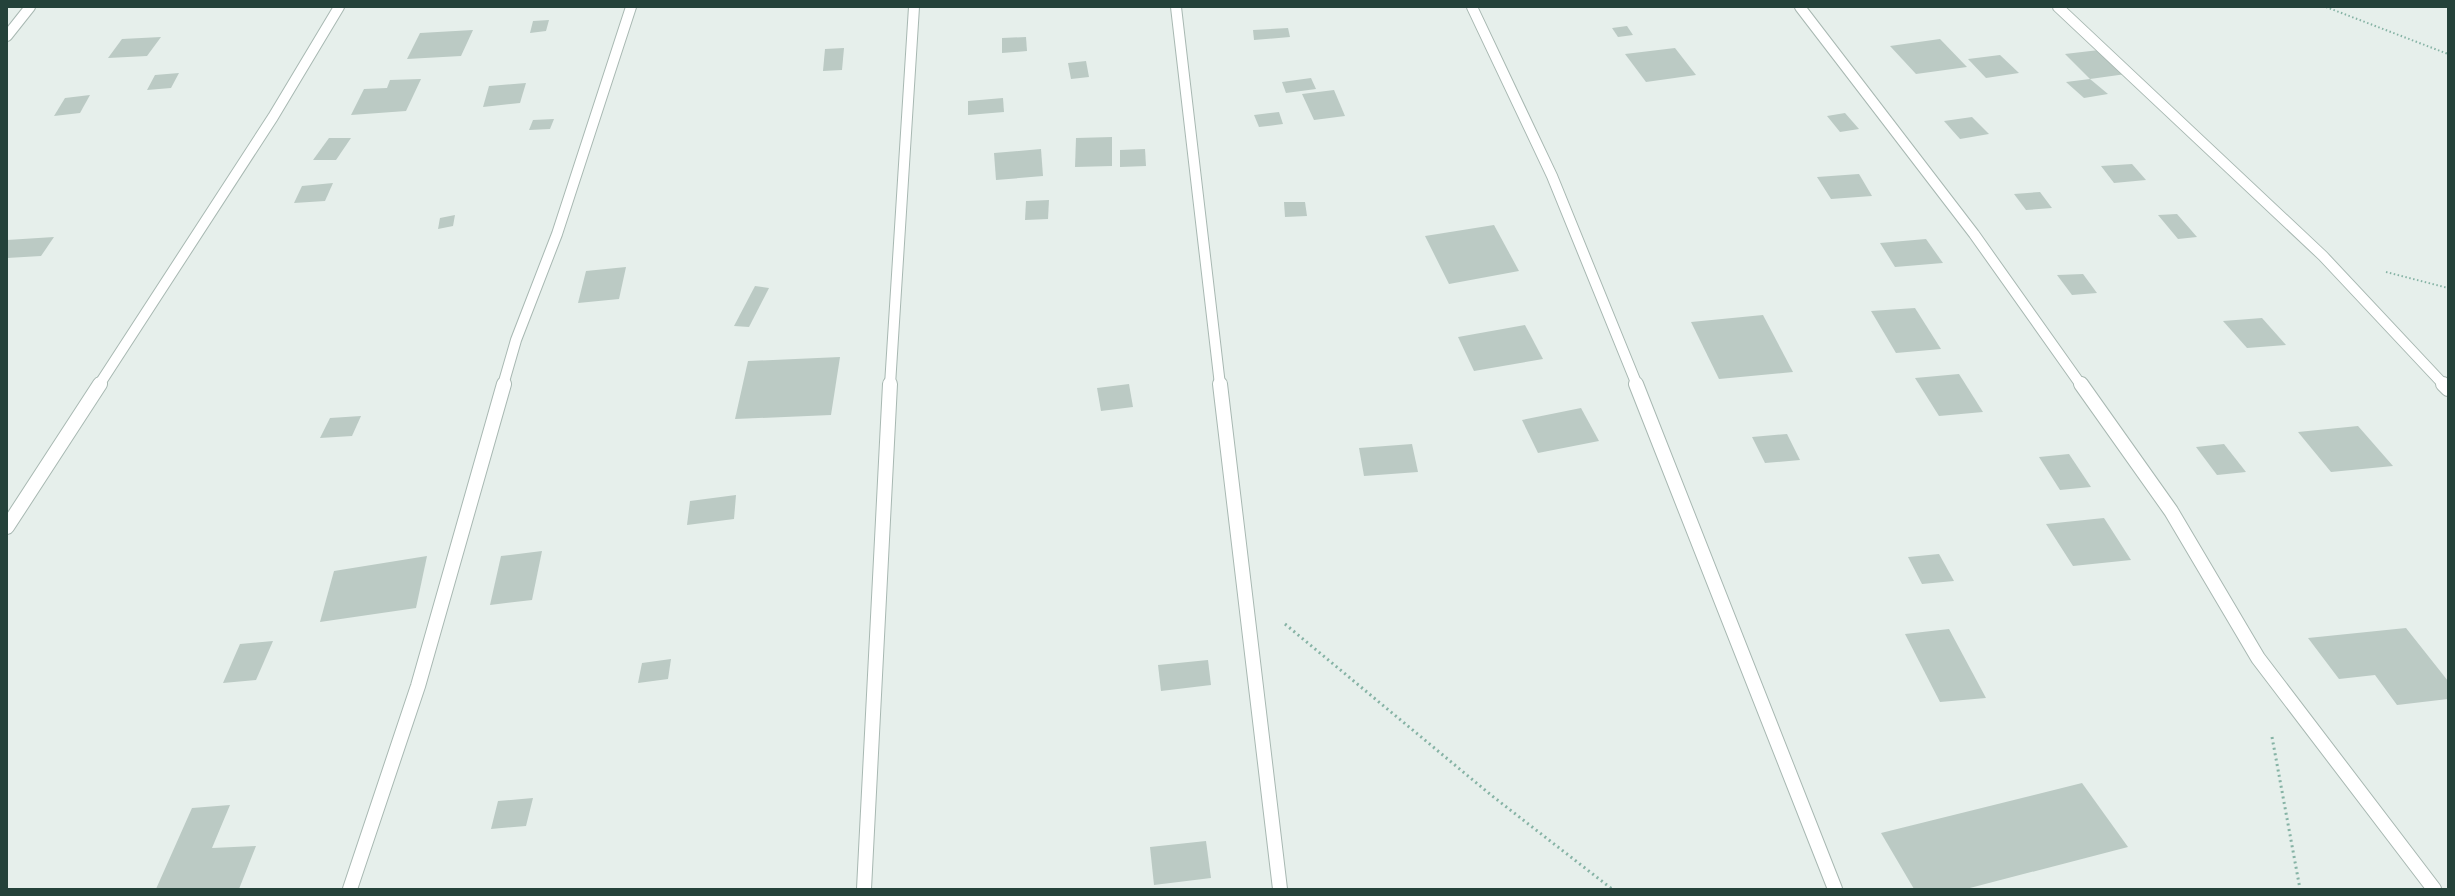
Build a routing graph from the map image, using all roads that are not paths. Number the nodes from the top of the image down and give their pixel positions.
1 (30, 7) edge
2 (339, 7) edge
3 (631, 7) edge
4 (914, 7) edge
5 (1176, 7) edge
6 (1472, 7) edge
7 (1800, 7) edge
8 (2058, 7) edge
9 (7, 36) edge
10 (2448, 389) edge
11 (7, 527) edge
12 (350, 889) edge
13 (864, 889) edge
14 (1280, 889) edge
15 (1835, 889) edge
16 (2434, 889) edge

1 - 9 street
2 - 11 street
3 - 12 street
4 - 13 street
5 - 14 street
6 - 15 street
7 - 16 street
8 - 10 street

